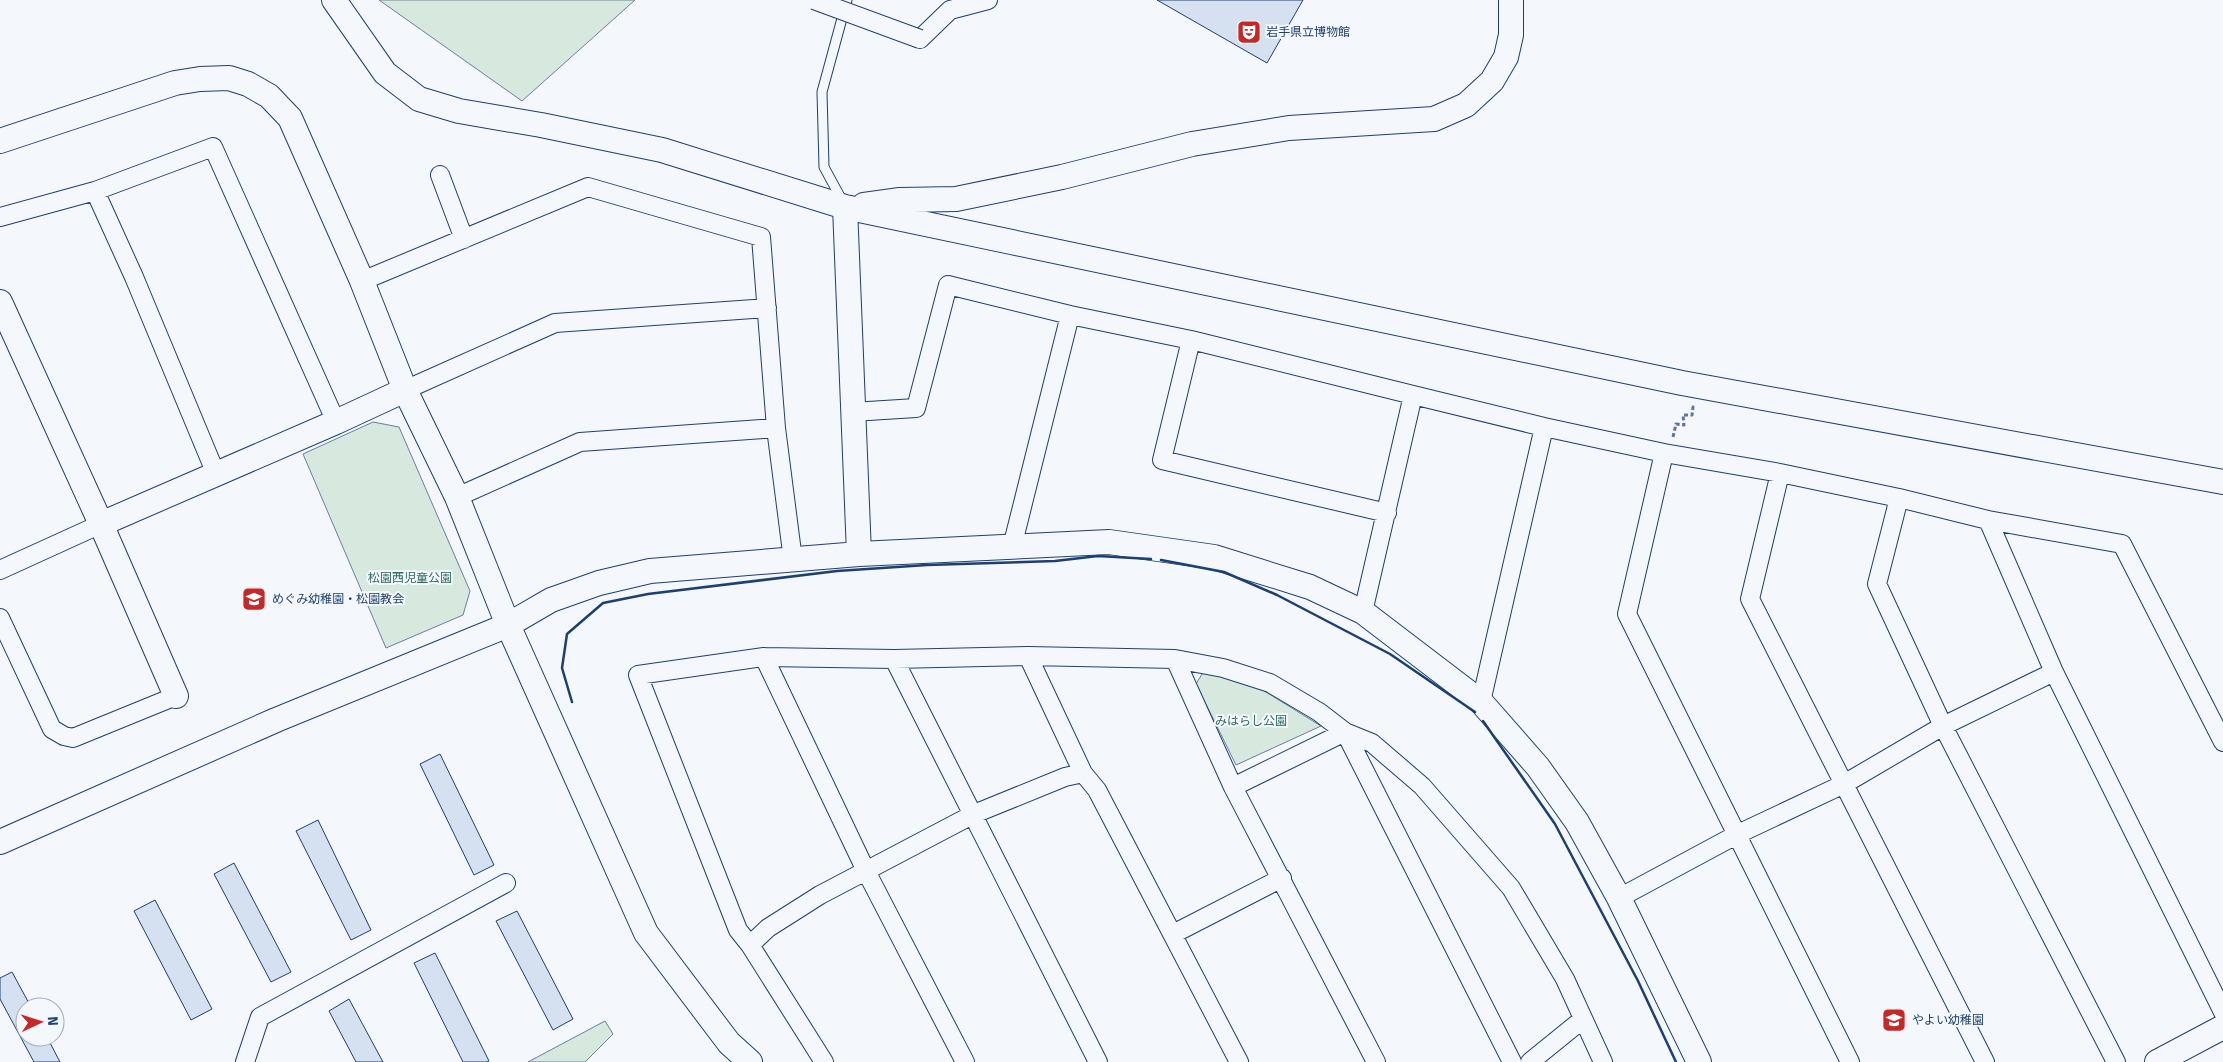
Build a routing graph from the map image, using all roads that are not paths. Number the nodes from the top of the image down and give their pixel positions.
1 (334, 0) edge
2 (814, 0) edge
3 (847, 0) edge
4 (988, 0) edge
5 (1511, 0) edge
6 (0, 141) edge
7 (440, 175) dead end
8 (95, 191) junction
9 (845, 207) junction
10 (0, 217) edge
11 (464, 238) junction
12 (362, 281) junction
13 (0, 302) edge
14 (767, 308) junction
15 (1070, 315) junction
16 (1190, 340) junction
17 (404, 390) junction
18 (1413, 395) junction
19 (852, 412) junction
20 (336, 422) junction
21 (1544, 427) junction
22 (776, 428) junction
23 (1664, 454) junction
24 (1780, 473) junction
25 (216, 474) junction
26 (2223, 482) edge
27 (457, 497) junction
28 (1899, 498) junction
29 (1387, 513) junction
30 (1988, 520) junction
31 (101, 524) junction
32 (1012, 547) junction
33 (859, 554) junction
34 (793, 560) junction
35 (0, 570) edge
36 (1363, 612) junction
37 (0, 618) edge
38 (508, 625) junction
39 (1028, 656) junction
40 (764, 657) junction
41 (894, 658) junction
42 (1175, 659) junction
43 (2054, 672) junction
44 (176, 696) joint
45 (1481, 702) junction
46 (1943, 726) junction
47 (1345, 732) junction
48 (2223, 742) edge
49 (1083, 773) junction
50 (1844, 784) junction
51 (1233, 787) junction
52 (974, 814) junction
53 (1738, 834) junction
54 (0, 842) edge
55 (866, 870) junction
56 (1282, 878) junction
57 (506, 883) dead end
58 (1619, 898) junction
59 (1172, 934) junction
60 (750, 945) junction
61 (2223, 1012) edge
62 (1583, 1019) junction
63 (2223, 1027) edge
64 (245, 1062) edge
65 (750, 1062) edge
66 (824, 1062) edge
67 (965, 1062) edge
68 (1098, 1062) edge
69 (1239, 1062) edge
70 (1376, 1062) edge
71 (1512, 1062) edge
72 (1530, 1062) edge
73 (1603, 1062) edge
74 (1699, 1062) edge
75 (1850, 1062) edge
76 (1985, 1062) edge
77 (2116, 1062) edge
78 (2157, 1062) edge

1 - 9 street
2 - 4 street, bridge
3 - 9 lane
5 - 9 street
6 - 12 street
7 - 11 street
8 - 10 street
8 - 20 street
8 - 25 street
9 - 19 street
9 - 26 street
11 - 12 street
11 - 14 street
12 - 17 street
13 - 31 street
14 - 17 street
14 - 22 street
15 - 16 street
15 - 19 street
15 - 32 street
16 - 18 street
16 - 29 street
17 - 20 street
17 - 27 street
18 - 21 street
18 - 29 street
19 - 33 street
20 - 25 street
21 - 23 street
21 - 45 street
22 - 27 street
22 - 34 street
23 - 24 street
23 - 53 street
24 - 28 street
24 - 50 street
25 - 31 street
27 - 38 street
28 - 30 street
28 - 46 street
29 - 36 street
30 - 43 street
30 - 48 street
31 - 35 street
31 - 44 street
32 - 33 street
32 - 36 street
33 - 34 street
34 - 38 street
36 - 45 street
37 - 44 street
38 - 54 street
38 - 65 street
39 - 41 street
39 - 42 street
39 - 49 street
40 - 41 street
40 - 55 street
40 - 60 street
41 - 52 street
42 - 47 street
42 - 51 street
43 - 46 street
43 - 61 street
45 - 58 street
46 - 50 street
46 - 77 street
47 - 51 street
47 - 62 street
47 - 71 street
49 - 52 street
49 - 59 street
50 - 53 street
50 - 76 street
51 - 56 street
52 - 55 street
52 - 68 street
53 - 58 street
53 - 75 street
55 - 60 street
55 - 67 street
56 - 59 street
56 - 70 street
57 - 64 street
58 - 74 street
59 - 69 street
60 - 66 street
62 - 72 street
62 - 73 street
63 - 78 street

